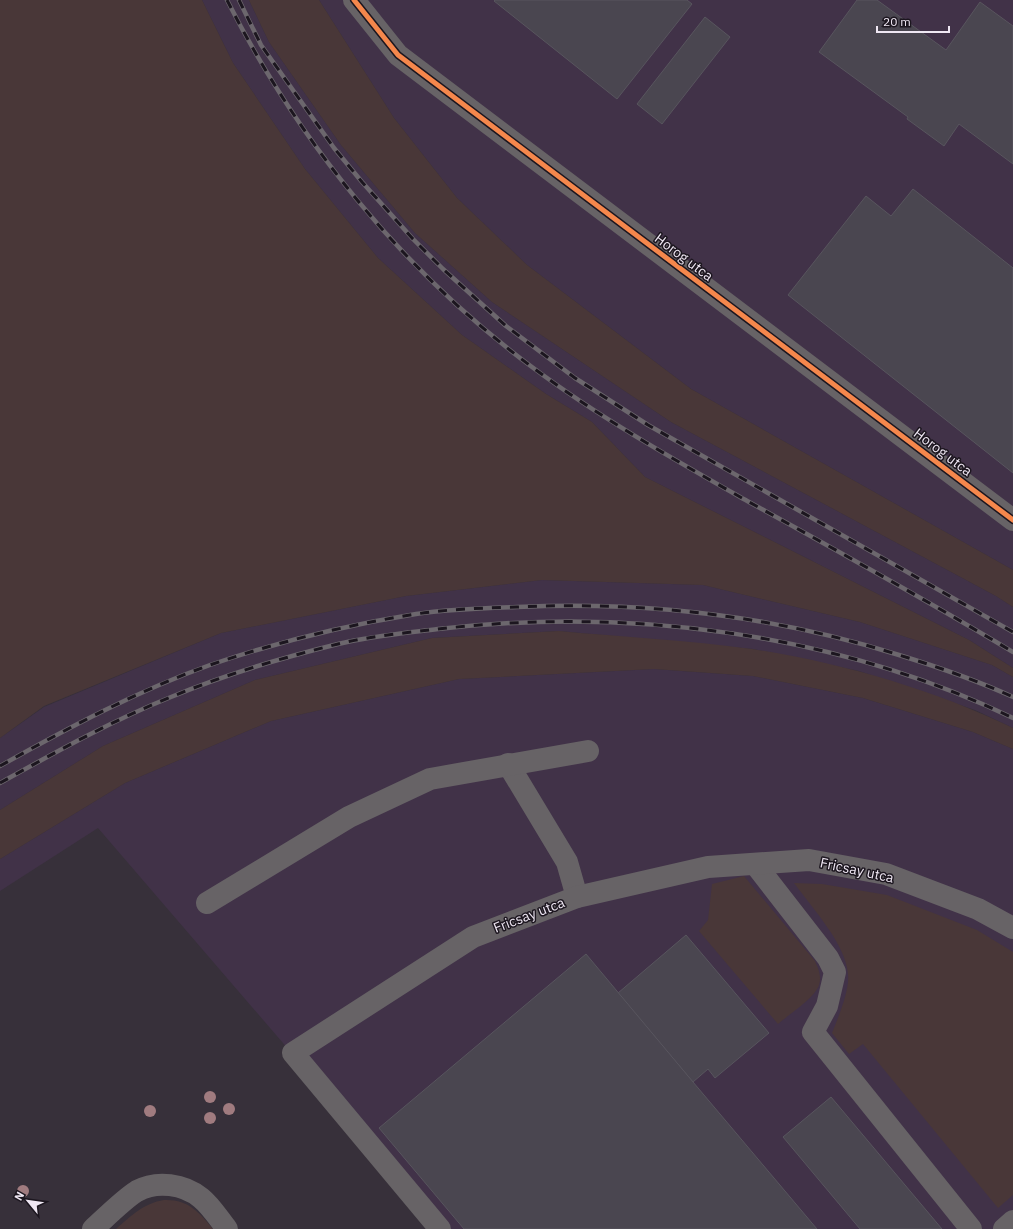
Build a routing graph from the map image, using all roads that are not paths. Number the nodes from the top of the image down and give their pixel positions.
1 (354, 0) edge
2 (1013, 520) edge
3 (588, 751) dead end
4 (508, 764) junction
5 (755, 864) junction
6 (577, 896) junction
7 (207, 903) dead end
8 (1013, 928) edge
9 (1013, 1221) edge
10 (93, 1229) edge
11 (227, 1229) edge
12 (440, 1229) edge
13 (971, 1229) edge
14 (1004, 1229) edge

1 - 2 street, Horog utca
3 - 4 street
4 - 6 street
4 - 7 street
5 - 6 street, Fricsay utca
5 - 8 street, Fricsay utca
5 - 13 street
6 - 12 street, Fricsay utca
9 - 14 street
10 - 11 street

